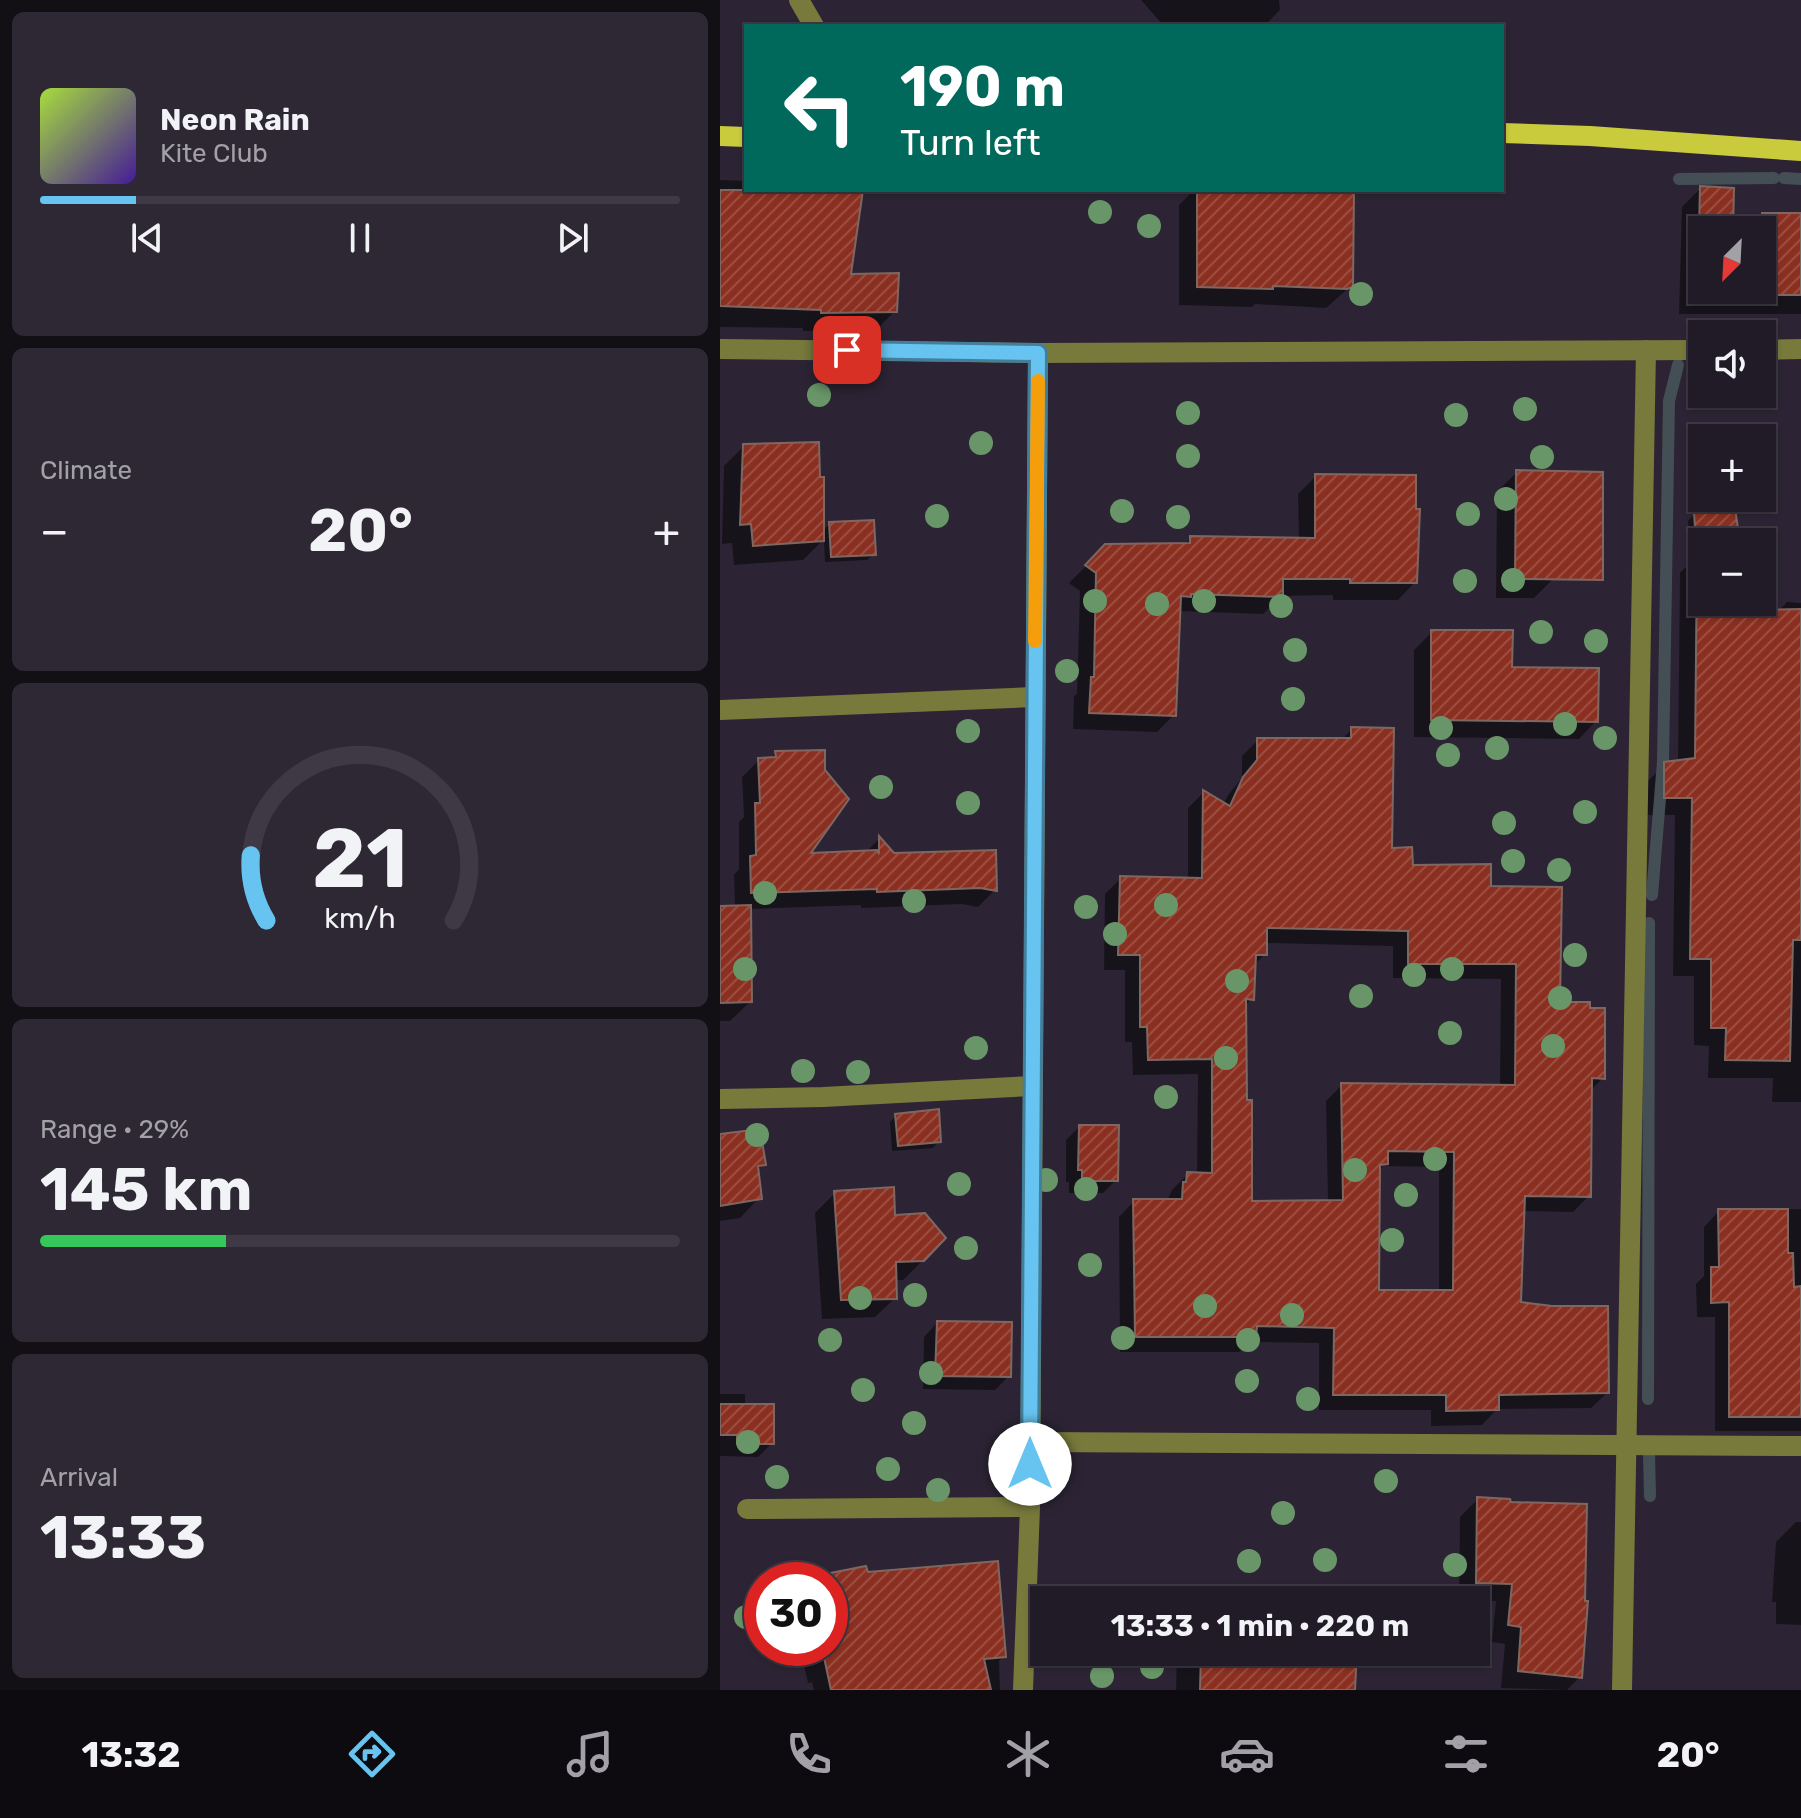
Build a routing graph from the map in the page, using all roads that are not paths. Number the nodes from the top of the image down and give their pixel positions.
1 (799, 0) edge
2 (813, 24) edge
3 (1504, 133) edge
4 (720, 136) edge
5 (744, 137) edge
6 (1801, 151) edge
7 (720, 349) edge
8 (1801, 349) edge
9 (1646, 350) junction
10 (1688, 350) edge
11 (1776, 350) edge
12 (1038, 353) junction
13 (1034, 697) junction
14 (720, 710) edge
15 (1032, 1086) junction
16 (720, 1099) edge
17 (1030, 1442) junction
18 (1627, 1445) junction
19 (1801, 1446) edge
20 (1030, 1507) junction
21 (747, 1509) dead end
22 (1023, 1690) edge
23 (1622, 1690) edge

1 - 2 street
3 - 6 main road
4 - 5 main road
7 - 12 street
8 - 11 street
9 - 10 street
9 - 12 street
9 - 18 street
12 - 13 street
13 - 14 street
13 - 15 street
15 - 16 street
15 - 17 street
17 - 18 street
17 - 20 street
18 - 19 street
18 - 23 street
20 - 21 street
20 - 22 street

